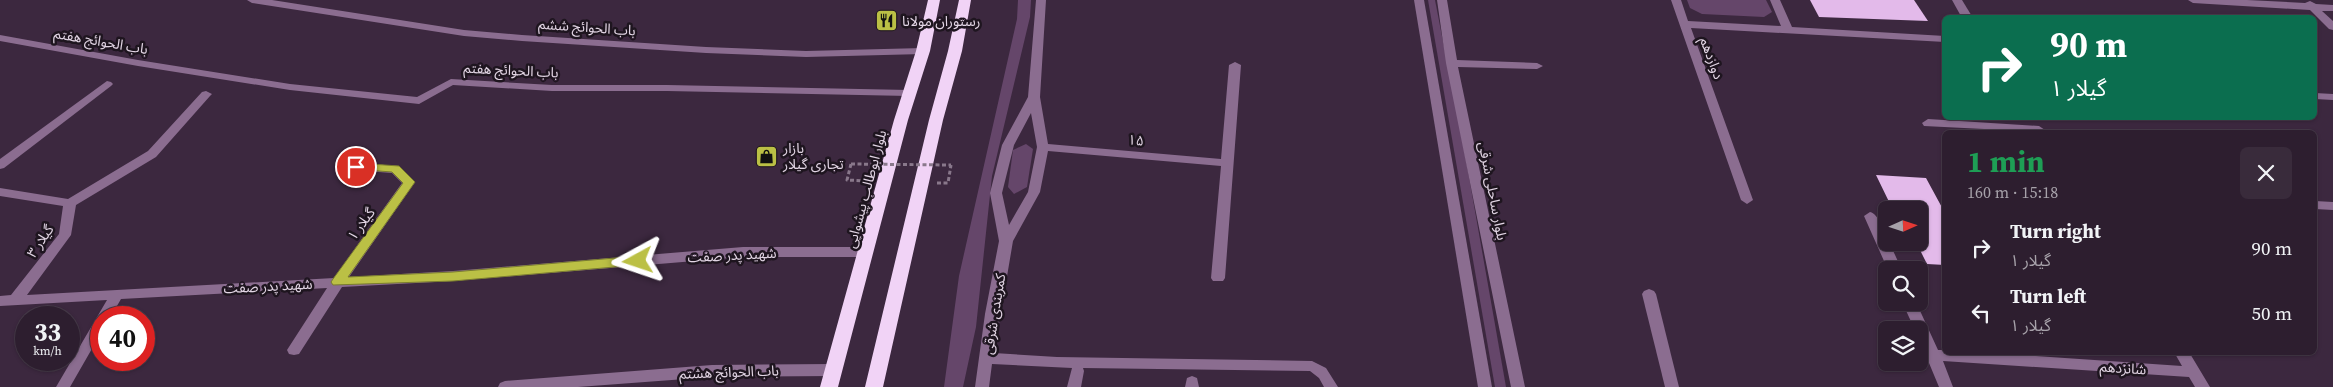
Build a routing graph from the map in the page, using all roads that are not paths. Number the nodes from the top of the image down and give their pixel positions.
1 (252, 0) edge
2 (934, 0) edge
3 (965, 0) edge
4 (1041, 0) edge
5 (1419, 0) edge
6 (1442, 0) edge
7 (1676, 0) edge
8 (1775, 0) edge
9 (1957, 0) edge
10 (2193, 0) edge
11 (2309, 4) edge
12 (2333, 8) edge
13 (1966, 15) edge
14 (1684, 24) junction
15 (2333, 27) edge
16 (1788, 30) junction
17 (0, 38) edge
18 (1942, 39) edge
19 (923, 51) junction
20 (1452, 63) junction
21 (1235, 66) dead end
22 (1537, 66) dead end
23 (107, 84) dead end
24 (206, 94) dead end
25 (910, 94) junction
26 (2317, 96) edge
27 (1034, 97) junction
28 (2333, 97) edge
29 (1928, 123) dead end
30 (2025, 130) edge
31 (1043, 147) junction
32 (1227, 163) junction
33 (0, 165) edge
34 (356, 167) dead end
35 (0, 192) edge
36 (1747, 200) dead end
37 (70, 203) junction
38 (2317, 205) edge
39 (2333, 206) edge
40 (1870, 216) dead end
41 (1006, 241) junction
42 (866, 252) junction
43 (1891, 261) edge
44 (1218, 278) dead end
45 (338, 282) junction
46 (117, 294) junction
47 (1649, 294) dead end
48 (15, 300) junction
49 (0, 301) edge
50 (110, 306) edge
51 (1913, 311) edge
52 (90, 340) edge
53 (294, 350) dead end
54 (1933, 355) junction
55 (2183, 355) edge
56 (987, 358) junction
57 (834, 370) junction
58 (1076, 371) dead end
59 (2194, 372) junction
60 (62, 387) edge
61 (505, 387) edge
62 (829, 387) edge
63 (874, 387) edge
64 (982, 387) edge
65 (1074, 387) edge
66 (1331, 387) edge
67 (1485, 387) edge
68 (1518, 387) edge
69 (1672, 387) edge
70 (1946, 387) edge
71 (2203, 387) edge

1 - 19 street, باب الحوائج ششم
2 - 19 highway, بلوار ابوطالب پیشوایی
3 - 63 highway
4 - 27 street, کمربندی شرقی
5 - 67 street
6 - 20 street, بلوار ساحلی شرقی
7 - 14 street
8 - 16 street
9 - 13 street
10 - 11 street
11 - 12 street
11 - 15 street
14 - 16 street, دوازدهم
14 - 36 street, دوازدهم
16 - 18 street, دوازدهم
17 - 25 street, باب الحوائج هفتم
19 - 25 highway, بلوار ابوطالب پیشوایی
20 - 22 street
20 - 68 street, بلوار ساحلی شرقی
21 - 32 street
23 - 33 street
24 - 37 street
25 - 42 highway, بلوار ابوطالب پیشوایی
26 - 28 street
27 - 31 street, کمربندی شرقی
27 - 41 street, کمربندی شرقی
29 - 30 street
31 - 32 street, ۱۵
31 - 41 street, کمربندی شرقی
32 - 44 street
34 - 45 street, گیلار ۱
35 - 37 street
37 - 48 street, گیلار ۳
38 - 39 street
40 - 43 street
41 - 56 street, کمربندی شرقی
42 - 45 street, شهید پدر صفت
42 - 57 highway, بلوار ابوطالب پیشوایی
45 - 46 street, شهید پدر صفت
45 - 53 street
46 - 48 street, شهید پدر صفت
46 - 50 street
47 - 69 street
48 - 49 street, شهید پدر صفت
51 - 54 street
52 - 60 street
54 - 59 street, شانزدهم
54 - 70 street
55 - 59 street
56 - 64 street, کمربندی شرقی
56 - 66 street
57 - 61 street, باب الحوائج هشتم
57 - 62 highway, بلوار ابوطالب پیشوایی
58 - 65 street
59 - 71 street

